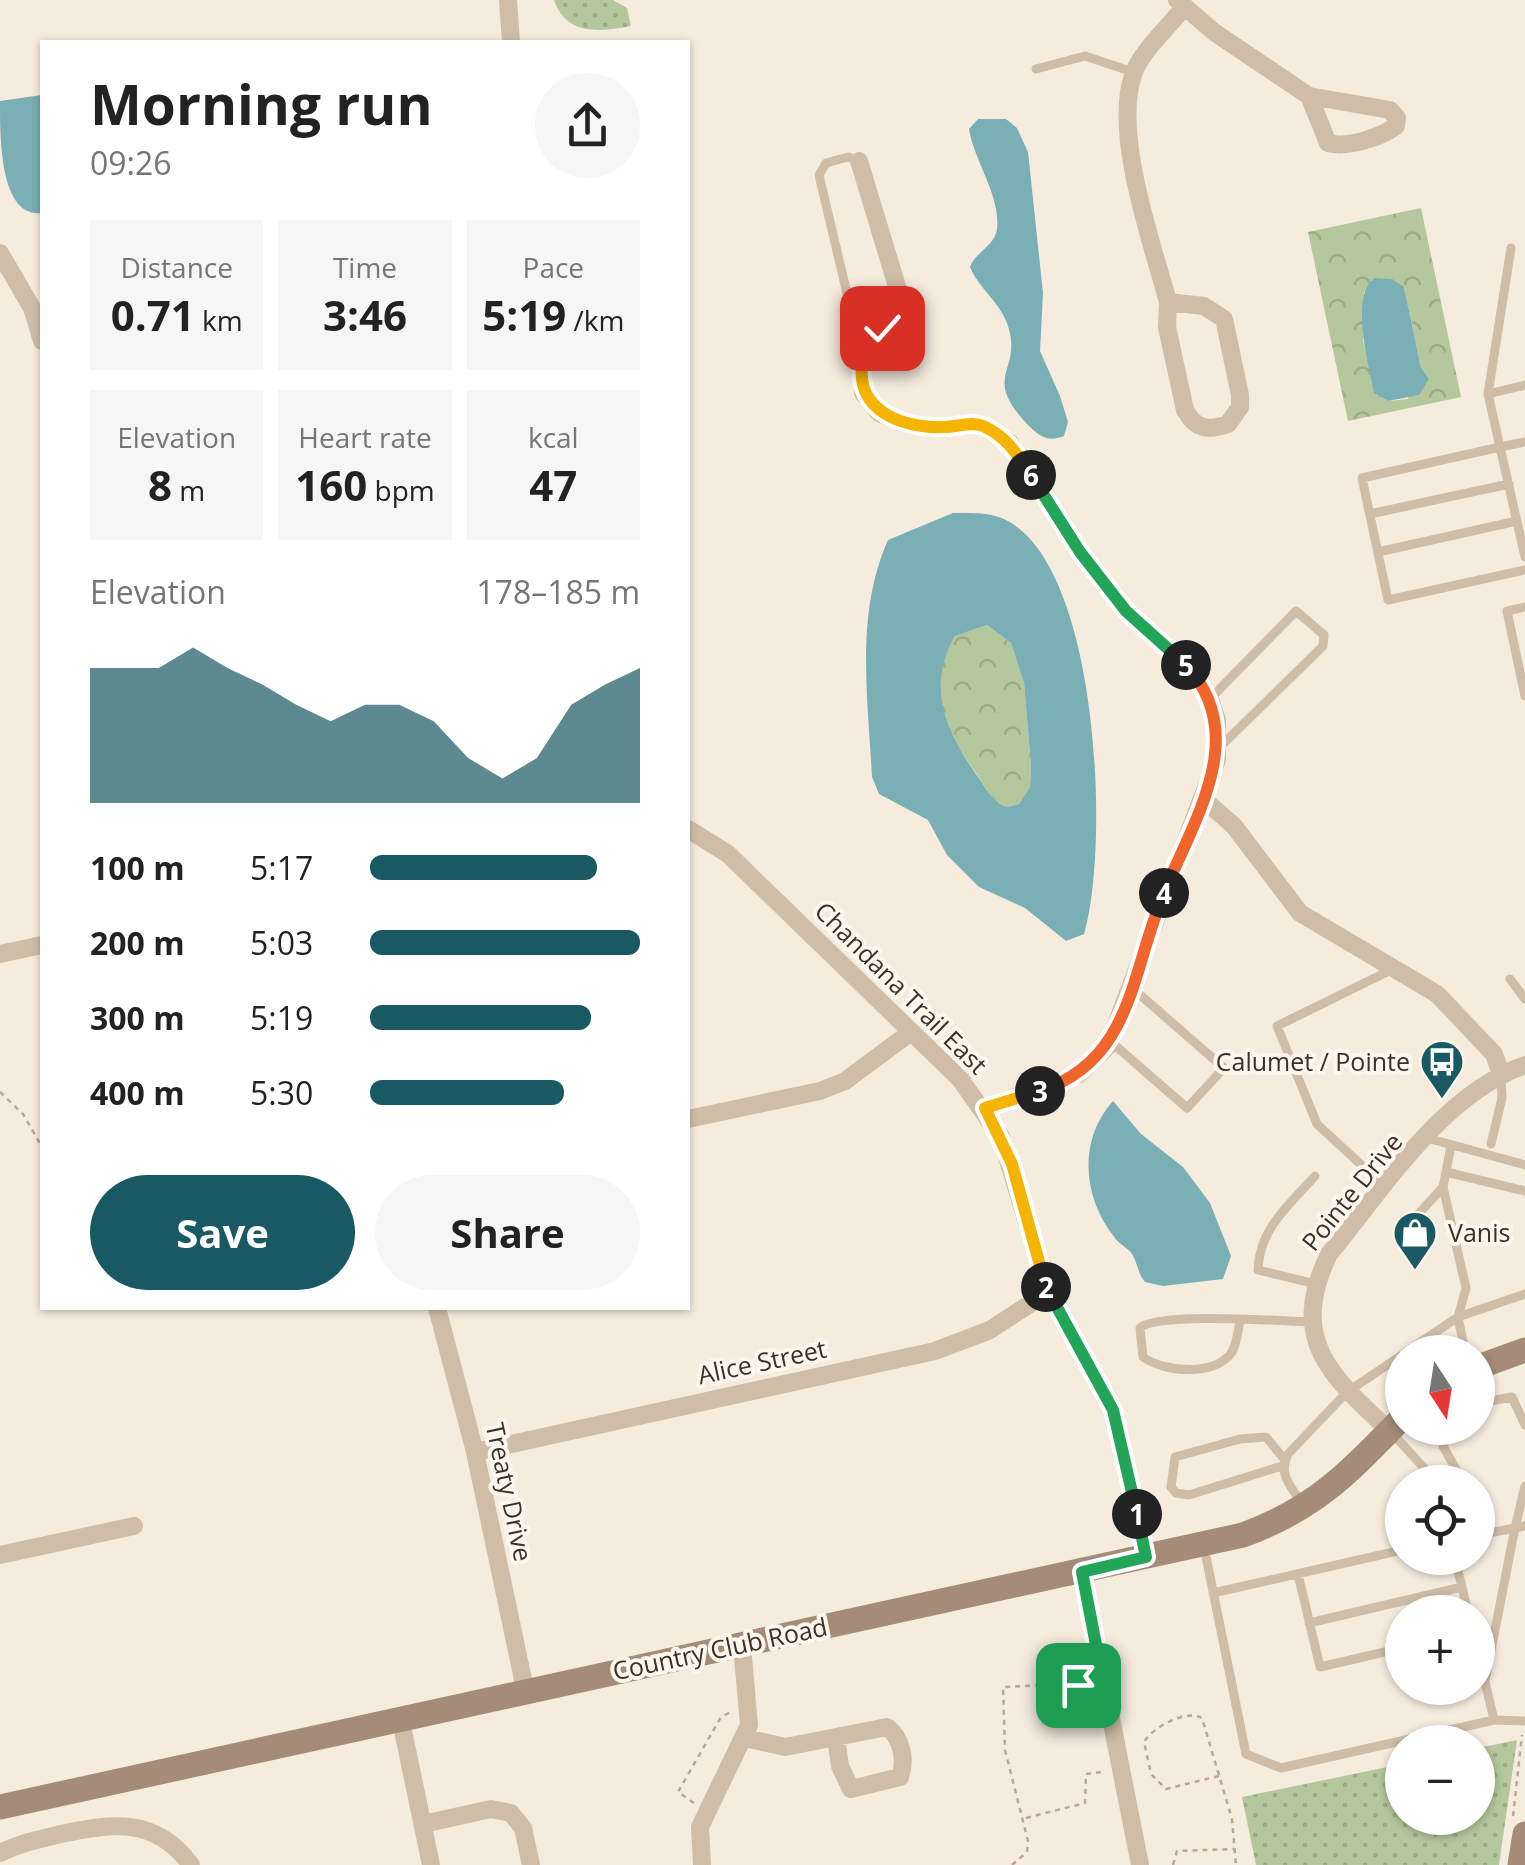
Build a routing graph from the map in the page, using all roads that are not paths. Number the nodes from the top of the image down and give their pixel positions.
1 (508, 0) edge
2 (1180, 4) edge
3 (511, 40) edge
4 (1036, 68) dead end
5 (1134, 72) junction
6 (1308, 96) junction
7 (859, 162) joint
8 (1511, 248) dead end
9 (0, 253) edge
10 (1168, 302) junction
11 (40, 334) edge
12 (862, 360) junction
13 (1525, 385) edge
14 (1488, 394) junction
15 (1525, 442) edge
16 (1500, 447) junction
17 (1508, 484) junction
18 (1370, 514) junction
19 (1517, 521) junction
20 (1378, 552) junction
21 (1525, 557) edge
22 (1525, 570) edge
23 (1525, 607) edge
24 (1525, 696) edge
25 (1210, 699) junction
26 (1218, 750) junction
27 (1202, 798) junction
28 (690, 830) edge
29 (40, 945) edge
30 (0, 954) edge
31 (1397, 967) junction
32 (1510, 979) dead end
33 (1131, 987) junction
34 (1525, 999) edge
35 (911, 1032) junction
36 (1110, 1041) junction
37 (1525, 1066) edge
38 (1501, 1074) junction
39 (985, 1108) junction
40 (690, 1119) edge
41 (1427, 1138) junction
42 (1491, 1144) dead end
43 (1451, 1146) junction
44 (1525, 1165) edge
45 (1446, 1172) junction
46 (1315, 1176) dead end
47 (1385, 1187) junction
48 (1443, 1187) junction
49 (1525, 1192) edge
50 (1412, 1220) dead end
51 (1316, 1284) junction
52 (1048, 1292) junction
53 (1525, 1294) edge
54 (438, 1310) edge
55 (1458, 1317) junction
56 (1240, 1321) junction
57 (1313, 1322) junction
58 (1432, 1335) edge
59 (1461, 1335) edge
60 (1525, 1350) edge
61 (1495, 1361) edge
62 (1385, 1367) edge
63 (1347, 1392) junction
64 (1495, 1401) edge
65 (1385, 1417) edge
66 (1525, 1425) edge
67 (1385, 1436) edge
68 (475, 1452) junction
69 (1283, 1463) junction
70 (1525, 1486) edge
71 (1306, 1508) junction
72 (134, 1526) dead end
73 (1520, 1527) edge
74 (1495, 1531) edge
75 (1204, 1546) junction
76 (1385, 1554) edge
77 (0, 1556) edge
78 (1146, 1557) junction
79 (1082, 1572) junction
80 (1298, 1574) junction
81 (1459, 1575) edge
82 (1462, 1587) junction
83 (1213, 1592) junction
84 (1464, 1595) edge
85 (1310, 1623) junction
86 (1495, 1635) edge
87 (742, 1646) junction
88 (1385, 1652) edge
89 (525, 1689) junction
90 (1490, 1705) edge
91 (1494, 1720) junction
92 (401, 1721) junction
93 (1524, 1721) edge
94 (836, 1737) dead end
95 (745, 1738) junction
96 (0, 1806) edge
97 (423, 1824) junction
98 (1519, 1826) edge
99 (0, 1853) edge
100 (191, 1865) edge
101 (432, 1865) edge
102 (531, 1865) edge
103 (702, 1865) edge
104 (1140, 1865) edge
105 (1520, 1865) edge

1 - 3 street
2 - 5 street
2 - 6 street
4 - 5 lane
5 - 10 street
6 - 6 street
7 - 12 street
7 - 12 lane
8 - 14 lane
9 - 11 street
10 - 10 street
12 - 25 street
13 - 14 lane
14 - 16 lane
15 - 16 lane
16 - 17 lane
16 - 18 lane
17 - 18 lane
17 - 19 lane
18 - 20 lane
19 - 20 lane
19 - 21 lane
20 - 22 lane
23 - 24 lane
25 - 26 street
25 - 26 lane
26 - 27 street
27 - 31 street
27 - 33 street
28 - 35 street, Chandana Trail East
29 - 30 street
31 - 38 street
31 - 47 lane
32 - 34 lane
33 - 36 street
33 - 36 lane
35 - 39 street, Chandana Trail East
35 - 40 street
36 - 39 street
37 - 38 street, Pointe Drive
38 - 41 street, Pointe Drive
38 - 42 lane
39 - 52 street, Chandana Trail East
41 - 43 lane
41 - 47 street, Pointe Drive
43 - 44 lane
43 - 45 lane
45 - 48 lane
45 - 49 lane
46 - 51 lane
47 - 51 street, Pointe Drive
48 - 50 lane
48 - 55 lane
51 - 57 street, Pointe Drive
52 - 68 street, Alice Street
52 - 78 street, Chandana Trail East
53 - 55 lane
54 - 68 street, Treaty Drive
55 - 58 lane
55 - 59 lane
56 - 56 lane
56 - 57 lane
57 - 63 street, Pointe Drive
60 - 61 street
62 - 63 lane
63 - 65 street, Pointe Drive
63 - 69 lane
64 - 66 lane
67 - 71 street, Country Club Road
68 - 89 street, Treaty Drive
69 - 69 lane
69 - 71 lane
70 - 73 lane
71 - 75 street, Country Club Road
72 - 77 street
73 - 74 lane
73 - 86 lane
75 - 78 street, Country Club Road
75 - 83 lane
76 - 80 lane
78 - 79 street, Country Club Road
79 - 87 street, Country Club Road
79 - 104 street
80 - 83 lane
80 - 85 lane
81 - 82 lane
82 - 84 lane
82 - 85 lane
83 - 91 lane
85 - 88 lane
87 - 89 street, Country Club Road
87 - 95 street
89 - 92 street, Country Club Road
90 - 91 lane
91 - 93 lane
92 - 96 street, Country Club Road
92 - 97 street
94 - 95 street
95 - 103 street
97 - 101 street
97 - 102 street
98 - 105 street
99 - 100 street

